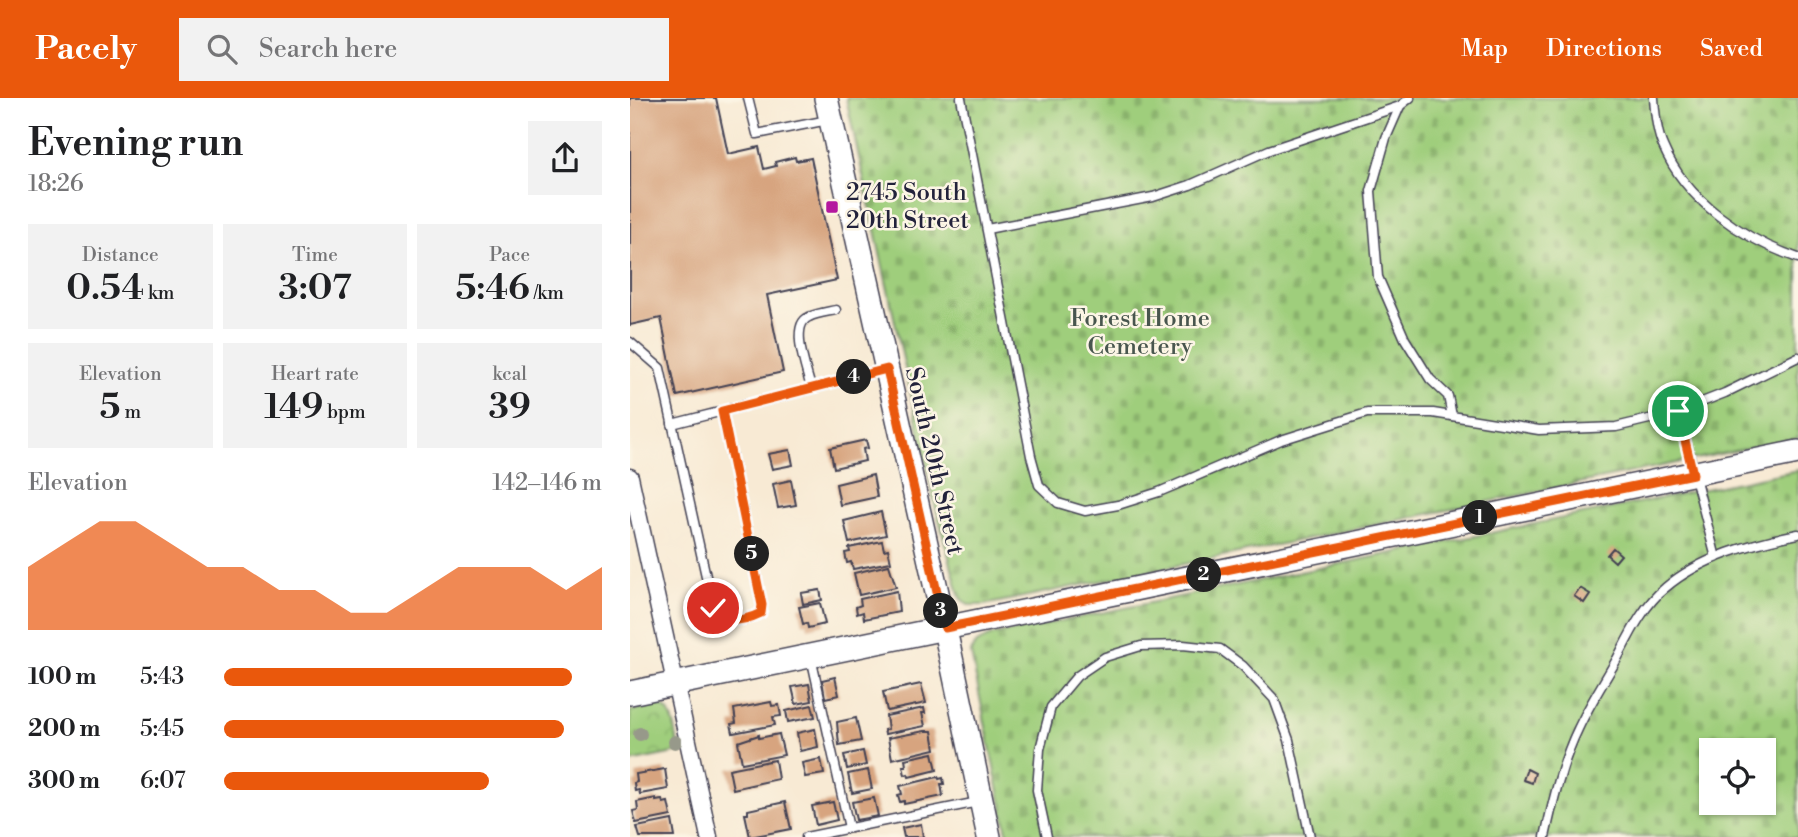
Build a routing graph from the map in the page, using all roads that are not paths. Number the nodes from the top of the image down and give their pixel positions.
1 (748, 98) edge
2 (961, 98) edge
3 (1410, 98) edge
4 (1654, 98) edge
5 (1400, 106) junction
6 (828, 109) edge
7 (987, 229) junction
8 (1798, 258) edge
9 (836, 310) dead end
10 (630, 342) edge
11 (1798, 357) edge
12 (887, 369) junction
13 (811, 388) junction
14 (722, 411) junction
15 (1678, 411) junction
16 (1452, 416) junction
17 (672, 424) junction
18 (1798, 452) edge
19 (1693, 474) junction
20 (630, 480) edge
21 (1798, 534) edge
22 (1716, 558) junction
23 (945, 628) junction
24 (811, 656) junction
25 (676, 684) junction
26 (630, 693) edge
27 (981, 801) junction
28 (849, 828) junction
29 (709, 837) edge
30 (806, 837) edge
31 (989, 837) edge
32 (1047, 837) edge
33 (1310, 837) edge
34 (1545, 837) edge

1 - 6 lane
2 - 7 lane
3 - 5 lane
4 - 8 lane
5 - 7 lane
5 - 16 lane
6 - 12 street, South 20th Street
7 - 16 lane
9 - 13 lane
10 - 17 lane
11 - 15 lane
12 - 13 lane
12 - 23 street, South 20th Street
13 - 14 lane
14 - 17 lane
14 - 17 lane
15 - 16 lane
15 - 19 lane
18 - 19 street
19 - 22 lane
19 - 23 street
20 - 25 street
21 - 22 lane
22 - 34 lane
23 - 24 street
23 - 27 street, South 20th Street
24 - 25 street
24 - 28 lane
25 - 26 street
25 - 29 street
27 - 28 lane
27 - 31 street, South 20th Street
28 - 30 lane
32 - 33 lane

